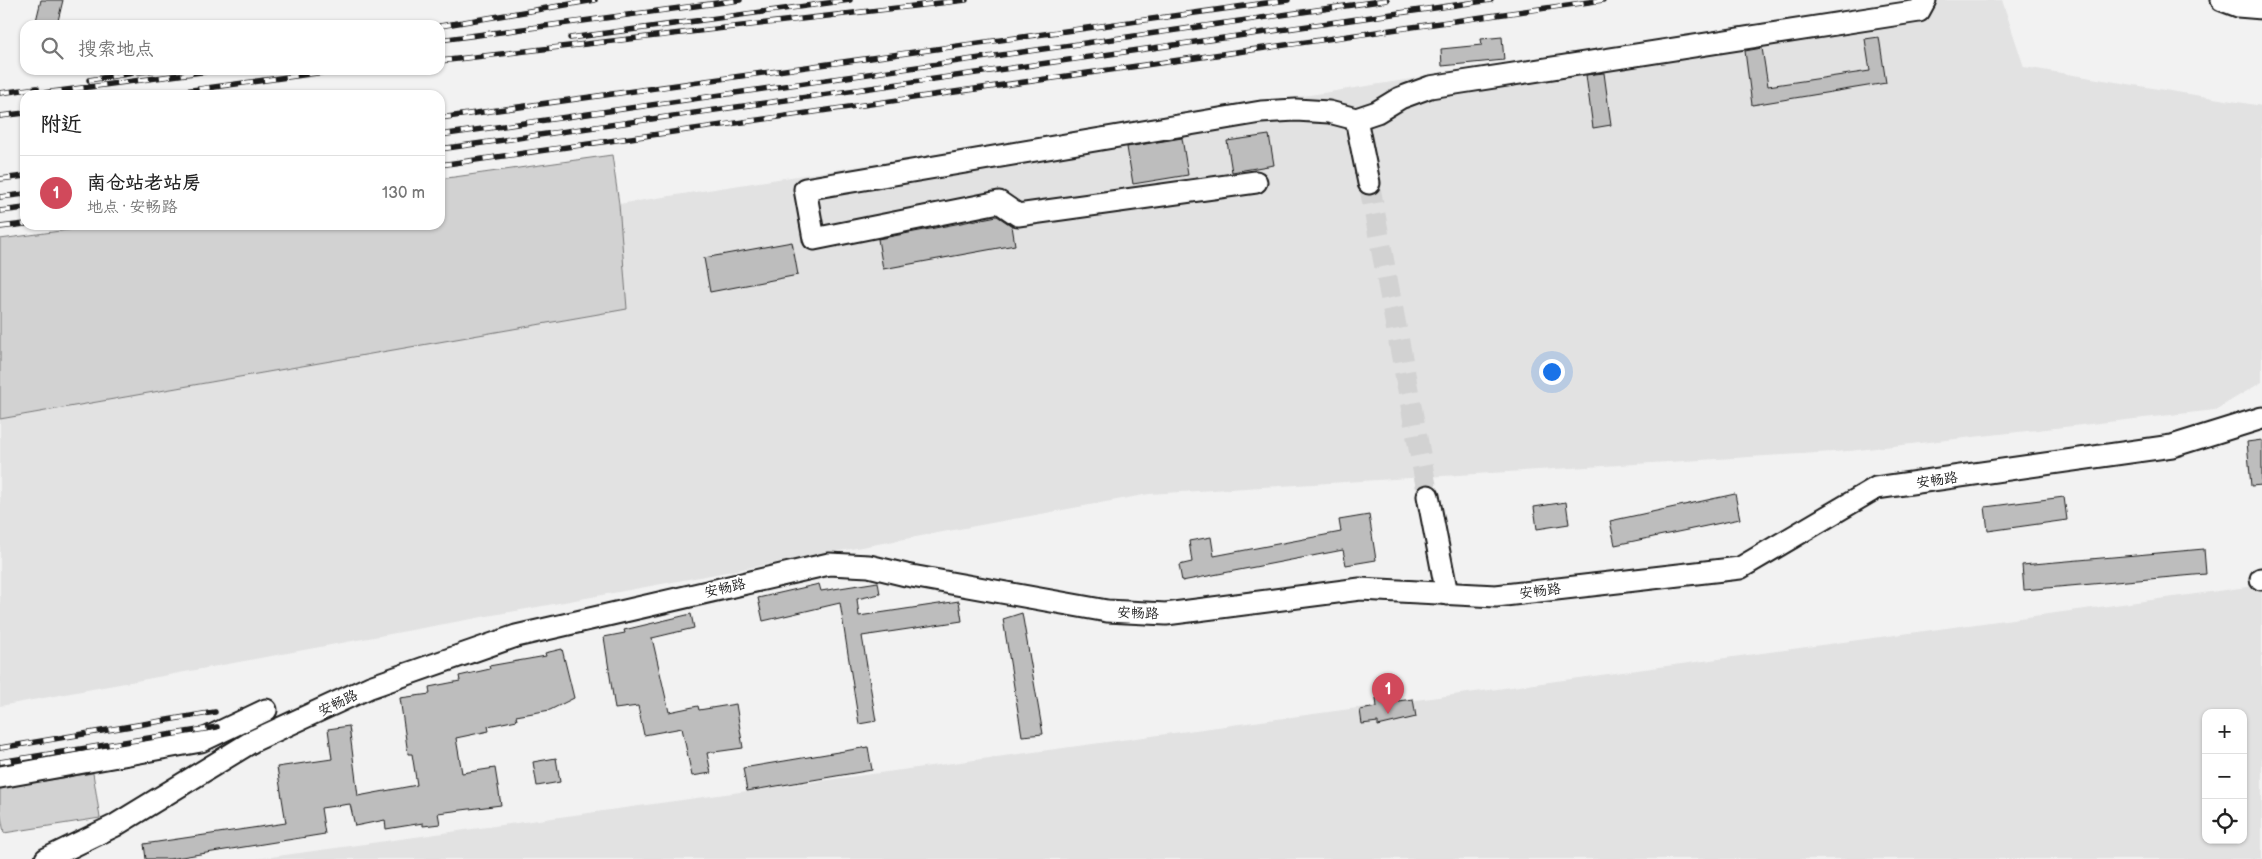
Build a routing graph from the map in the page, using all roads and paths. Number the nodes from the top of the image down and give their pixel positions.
1 (1925, 0) edge
2 (2222, 0) edge
3 (2262, 8) edge
4 (1356, 119) junction
5 (1256, 182) dead end
6 (1369, 183) tunnel mouth
7 (2262, 418) edge
8 (1428, 496) tunnel mouth
9 (1447, 594) junction
10 (266, 710) dead end
11 (0, 777) edge
12 (46, 859) edge

1 - 4 street
2 - 3 street
4 - 5 street
4 - 6 street
7 - 9 street, 安畅路
8 - 9 street
9 - 12 street, 安畅路
10 - 11 street

